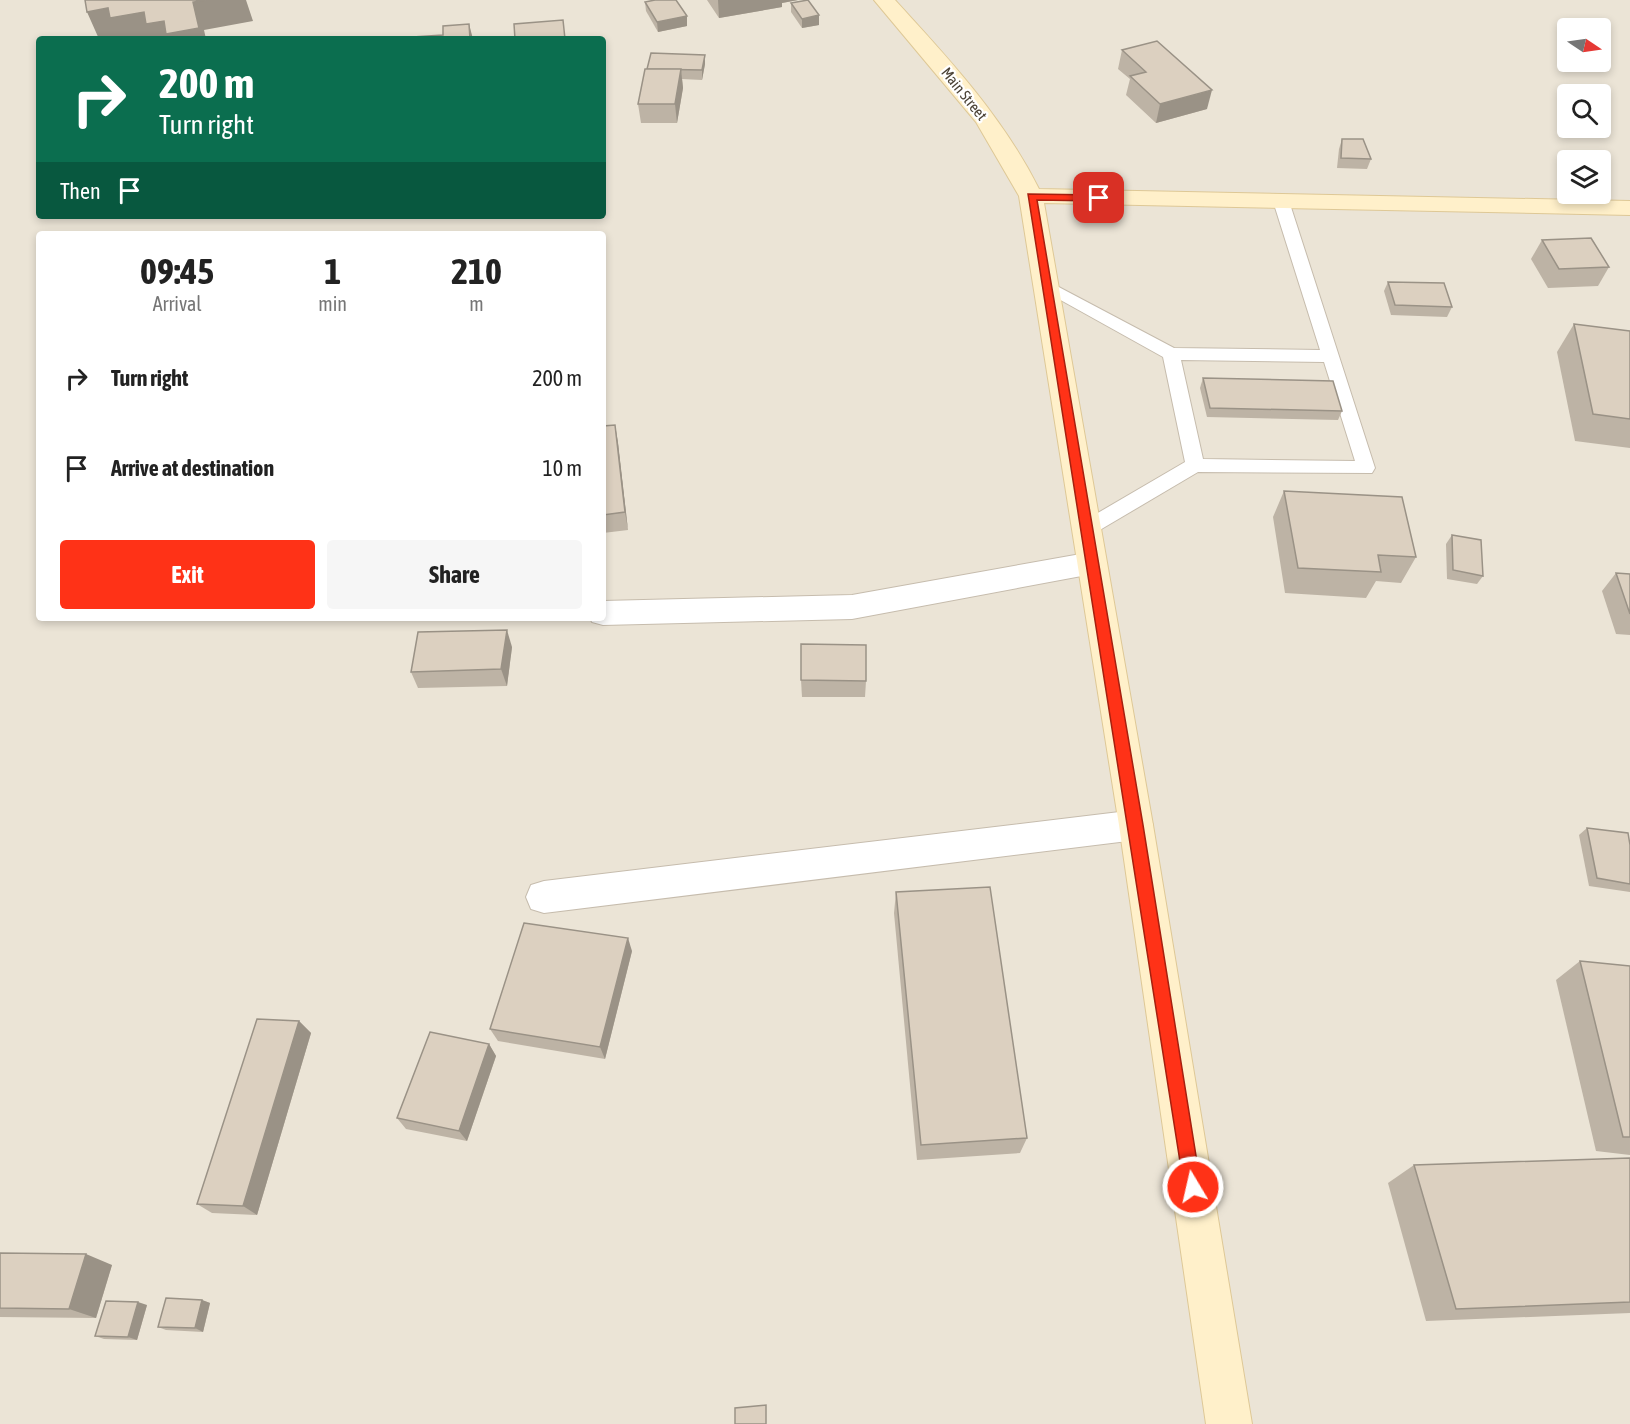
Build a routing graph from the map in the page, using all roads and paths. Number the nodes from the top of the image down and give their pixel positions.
1 (884, 0) edge
2 (1031, 196) junction
3 (1281, 201) junction
4 (1630, 208) edge
5 (1047, 288) junction
6 (1171, 354) junction
7 (1331, 356) junction
8 (1195, 465) junction
9 (1086, 529) junction
10 (1092, 564) junction
11 (606, 613) edge
12 (1136, 825) junction
13 (544, 897) dead end
14 (1229, 1424) edge

1 - 2 main road, Main Street
2 - 3 main road
2 - 5 main road, Main Street
3 - 4 main road
3 - 7 lane
5 - 6 lane
5 - 9 main road, Main Street
6 - 7 lane
6 - 8 lane
7 - 8 lane
8 - 9 lane
9 - 10 main road, Main Street
10 - 11 street
10 - 12 main road, Main Street
12 - 13 street
12 - 14 main road, Main Street

